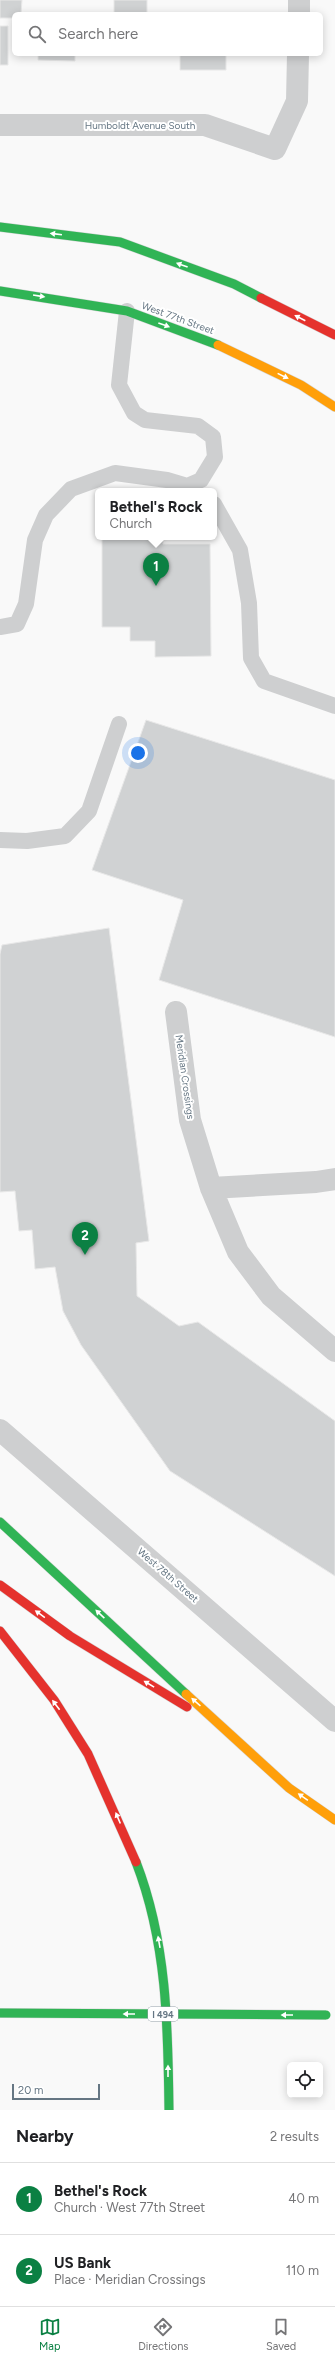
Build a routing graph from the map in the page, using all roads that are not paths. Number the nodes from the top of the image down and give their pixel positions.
1 (299, 0) edge
2 (299, 12) edge
3 (298, 56) edge
4 (0, 125) edge
5 (0, 227) edge
6 (0, 291) edge
7 (127, 311) junction
8 (335, 335) edge
9 (335, 407) edge
10 (204, 486) edge
11 (217, 509) edge
12 (0, 627) edge
13 (335, 706) edge
14 (119, 724) dead end
15 (0, 840) edge
16 (176, 1012) dead end
17 (335, 1179) edge
18 (211, 1188) junction
19 (335, 1351) edge
20 (0, 1430) edge
21 (0, 1522) edge
22 (0, 1585) edge
23 (0, 1632) edge
24 (335, 1721) edge
25 (231, 1734) junction
26 (335, 1820) edge
27 (0, 2013) edge
28 (330, 2015) edge
29 (168, 2110) edge

1 - 2 street
3 - 4 street, Humboldt Avenue South
8 -> 5 main road
6 -> 7 main road, West 77th Street
7 -> 9 main road, West 77th Street
7 - 10 lane
10 - 12 lane
11 - 13 lane
14 - 15 lane
16 - 18 street, Meridian Crossings
17 - 18 street
18 - 19 street, Meridian Crossings
20 - 24 street, West 78th Street
25 -> 21 main road
25 -> 22 main road
29 -> 23 main road
26 -> 25 main road
28 -> 27 main road, I 494, bridge

